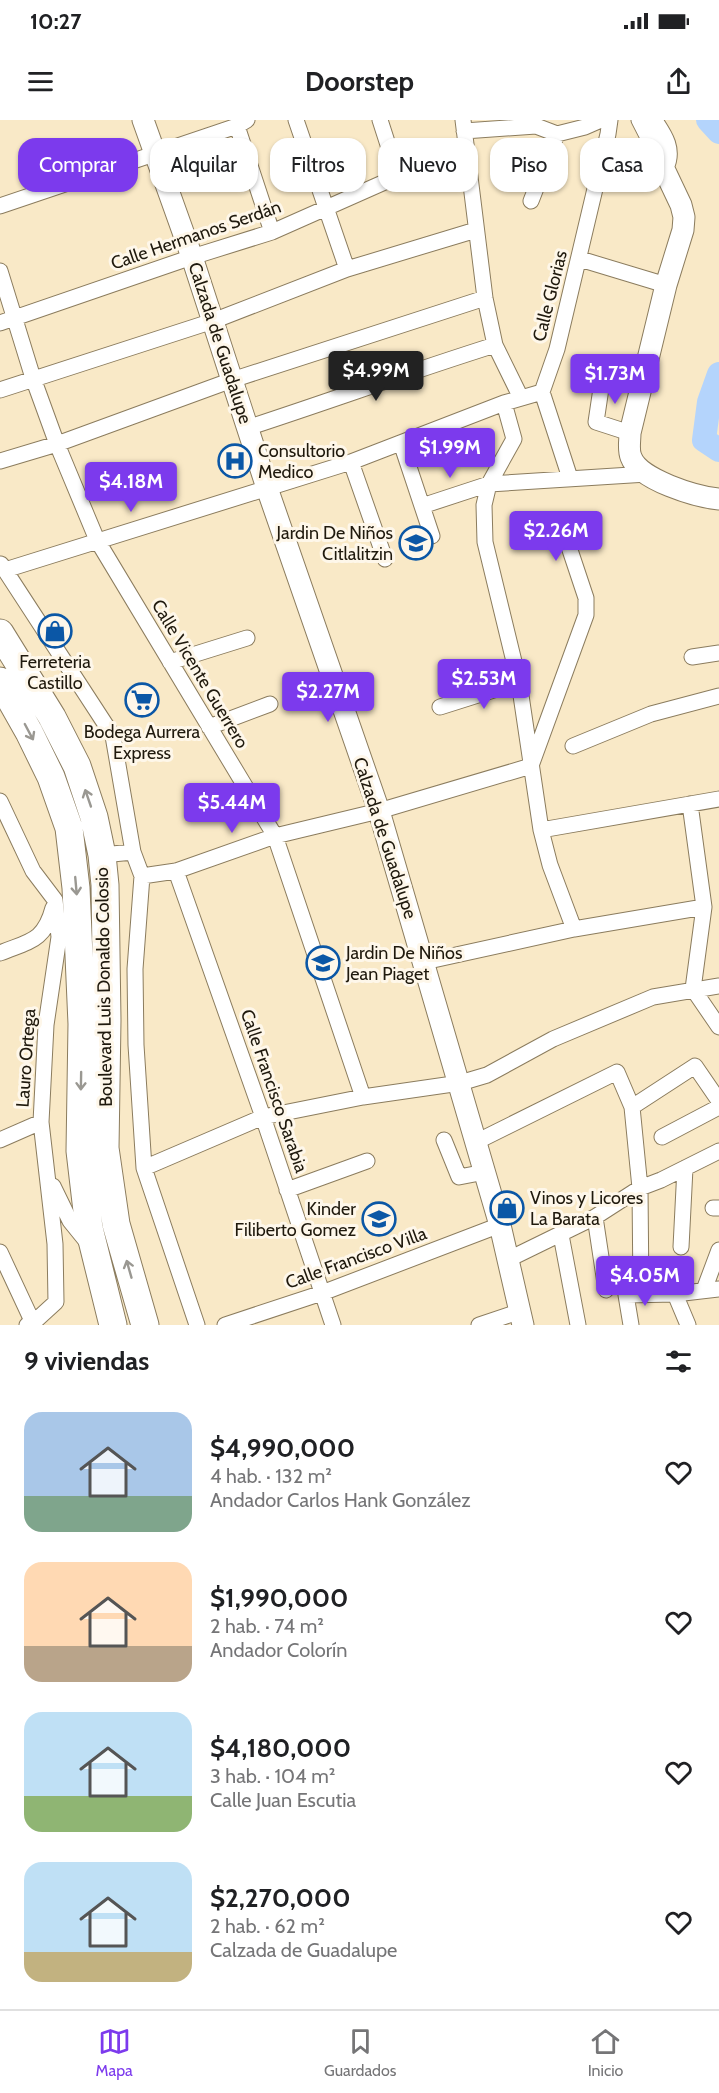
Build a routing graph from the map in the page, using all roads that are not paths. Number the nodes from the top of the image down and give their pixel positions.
1 (143, 120) edge
2 (296, 120) edge
3 (380, 120) edge
4 (602, 120) edge
5 (610, 120) edge
6 (639, 120) edge
7 (651, 120) edge
8 (242, 123) edge
9 (535, 123) edge
10 (464, 132) edge
11 (557, 134) junction
12 (198, 138) edge
13 (386, 138) edge
14 (648, 138) edge
15 (662, 138) edge
16 (150, 139) edge
17 (664, 141) edge
18 (150, 155) edge
19 (664, 165) edge
20 (664, 169) edge
21 (378, 185) edge
22 (169, 192) edge
23 (531, 201) dead end
24 (0, 206) edge
25 (327, 208) junction
26 (476, 230) junction
27 (272, 232) junction
28 (192, 257) junction
29 (580, 260) junction
30 (347, 269) junction
31 (0, 271) edge
32 (666, 285) junction
33 (484, 298) junction
34 (8, 321) edge
35 (213, 321) junction
36 (495, 345) junction
37 (603, 375) dead end
38 (33, 378) junction
39 (232, 381) junction
40 (0, 390) edge
41 (542, 392) junction
42 (521, 398) junction
43 (504, 403) junction
44 (247, 428) junction
45 (630, 433) junction
46 (401, 443) junction
47 (57, 444) junction
48 (0, 461) edge
49 (351, 462) junction
50 (647, 474) junction
51 (570, 478) junction
52 (489, 484) junction
53 (267, 488) junction
54 (719, 499) edge
55 (422, 506) junction
56 (565, 535) dead end
57 (432, 536) dead end
58 (97, 540) junction
59 (386, 559) dead end
60 (3, 566) edge
61 (0, 633) edge
62 (247, 638) dead end
63 (719, 653) edge
64 (692, 657) dead end
65 (170, 662) junction
66 (0, 681) edge
67 (519, 682) junction
68 (719, 696) edge
69 (270, 704) dead end
70 (440, 707) dead end
71 (209, 727) junction
72 (573, 746) dead end
73 (531, 766) junction
74 (719, 799) edge
75 (0, 801) edge
76 (690, 804) junction
77 (379, 811) junction
78 (6, 829) edge
79 (541, 830) junction
80 (275, 836) junction
81 (133, 852) junction
82 (102, 855) junction
83 (176, 871) junction
84 (142, 876) junction
85 (55, 900) junction
86 (704, 907) junction
87 (573, 929) junction
88 (59, 937) junction
89 (0, 953) edge
90 (424, 962) junction
91 (719, 986) edge
92 (693, 989) junction
93 (80, 990) junction
94 (719, 1027) edge
95 (460, 1083) junction
96 (363, 1097) junction
97 (719, 1101) edge
98 (632, 1107) junction
99 (719, 1107) edge
100 (263, 1117) junction
101 (41, 1122) junction
102 (662, 1137) dead end
103 (0, 1140) edge
104 (444, 1140) dead end
105 (476, 1142) junction
106 (719, 1151) edge
107 (367, 1161) dead end
108 (144, 1168) junction
109 (685, 1168) junction
110 (485, 1172) junction
111 (47, 1175) junction
112 (640, 1188) junction
113 (287, 1190) junction
114 (595, 1217) junction
115 (500, 1225) junction
116 (561, 1235) junction
117 (681, 1247) dead end
118 (719, 1250) edge
119 (95, 1251) junction
120 (0, 1252) edge
121 (509, 1259) junction
122 (4, 1269) edge
123 (712, 1289) edge
124 (606, 1290) dead end
125 (322, 1293) junction
126 (675, 1294) junction
127 (633, 1295) junction
128 (522, 1318) edge
129 (31, 1324) edge
130 (113, 1325) edge
131 (145, 1325) edge
132 (197, 1325) edge
133 (225, 1325) edge
134 (333, 1325) edge
135 (479, 1325) edge
136 (578, 1325) edge
137 (631, 1325) edge
138 (688, 1325) edge

1 - 16 street, Calzada de Guadalupe
2 - 25 street
3 - 13 street
4 - 11 street
5 - 29 street, Calle Glorias
6 - 14 street
7 - 15 street
8 - 12 street
8 - 27 street
9 - 10 street, Calle Hermanos Serdán
9 - 11 street
10 - 26 street
11 - 23 street
17 - 19 street
18 - 24 street
20 - 32 street
21 - 25 street, Calle Hermanos Serdán
22 - 28 street, Calzada de Guadalupe
25 - 27 street, Calle Hermanos Serdán
25 - 30 street
26 - 30 street
26 - 33 street
27 - 28 street, Calle Hermanos Serdán
28 - 34 street, Calle Hermanos Serdán
28 - 35 street, Calzada de Guadalupe
29 - 32 street
29 - 41 street, Calle Glorias
30 - 35 street
31 - 34 street, Calle Vicente Guerrero
32 - 45 street
33 - 36 street
33 - 39 street
34 - 38 street, Calle Vicente Guerrero
35 - 38 street
35 - 39 street, Calzada de Guadalupe
36 - 42 street
36 - 44 street
37 - 45 street
38 - 40 street
38 - 47 street, Calle Vicente Guerrero
39 - 44 street, Calzada de Guadalupe
39 - 47 street
41 - 42 street
41 - 51 street
42 - 43 street
43 - 46 street
43 - 52 street
44 - 53 street, Calzada de Guadalupe
45 - 50 street
46 - 49 street
46 - 55 street
47 - 48 street
47 - 58 street, Calle Vicente Guerrero
49 - 53 street
49 - 59 street
50 - 51 street
50 - 54 street
51 - 52 street
52 - 55 street
52 - 67 street
53 - 58 street
53 - 77 street, Calzada de Guadalupe
55 - 57 street
56 - 73 street
58 - 60 street
58 - 65 street, Calle Vicente Guerrero
60 - 81 street
82 -> 61 highway, Boulevard Luis Donaldo Colosio
62 - 65 street
63 - 64 street
65 - 71 street, Calle Vicente Guerrero
66 -> 93 highway, Boulevard Luis Donaldo Colosio
67 - 70 street
67 - 73 street
68 - 72 street
69 - 71 street
71 - 80 street, Calle Vicente Guerrero
73 - 77 street
73 - 79 street
74 - 76 street
75 - 78 street
76 - 79 street
76 - 86 street
77 - 80 street
77 - 90 street, Calzada de Guadalupe
78 - 85 street
79 - 87 street
80 - 83 street
80 - 96 street, Calle Vicente Guerrero
81 - 82 street
81 - 84 street
131 -> 82 highway, Boulevard Luis Donaldo Colosio
83 - 84 street
83 - 100 street, Calle Francisco Sarabia
84 - 108 street
85 - 88 street, Lauro Ortega
85 - 89 street
86 - 87 street
86 - 92 street
87 - 90 street
88 - 93 street
88 - 101 street, Lauro Ortega
90 - 95 street, Calzada de Guadalupe
91 - 92 street
92 - 94 street
92 - 95 street
93 -> 119 highway, Boulevard Luis Donaldo Colosio
95 - 96 street
95 - 105 street, Calzada de Guadalupe
96 - 100 street
97 - 98 street
98 - 105 street
98 - 112 street
99 - 102 street
100 - 108 street
100 - 113 street, Calle Francisco Sarabia
101 - 103 street
101 - 111 street, Lauro Ortega
104 - 110 street
105 - 110 street, Calzada de Guadalupe
106 - 109 street
107 - 113 street
108 - 132 street
109 - 112 street
109 - 117 street
110 - 115 street, Calzada de Guadalupe
111 - 119 street
111 - 129 street, Lauro Ortega
112 - 114 street
112 - 127 street
113 - 125 street, Calle Francisco Sarabia
114 - 116 street
114 - 124 street
115 - 121 street, Calzada de Guadalupe
115 - 125 street, Calle Francisco Villa
116 - 121 street
116 - 136 street
118 - 123 street
119 - 130 highway, Boulevard Luis Donaldo Colosio
120 - 122 street
121 - 128 street, Calzada de Guadalupe
122 - 129 street
123 - 126 street
125 - 133 street, Calle Francisco Villa
125 - 134 street, Calle Francisco Sarabia
126 - 127 street
126 - 138 street
127 - 137 street
128 - 135 street

